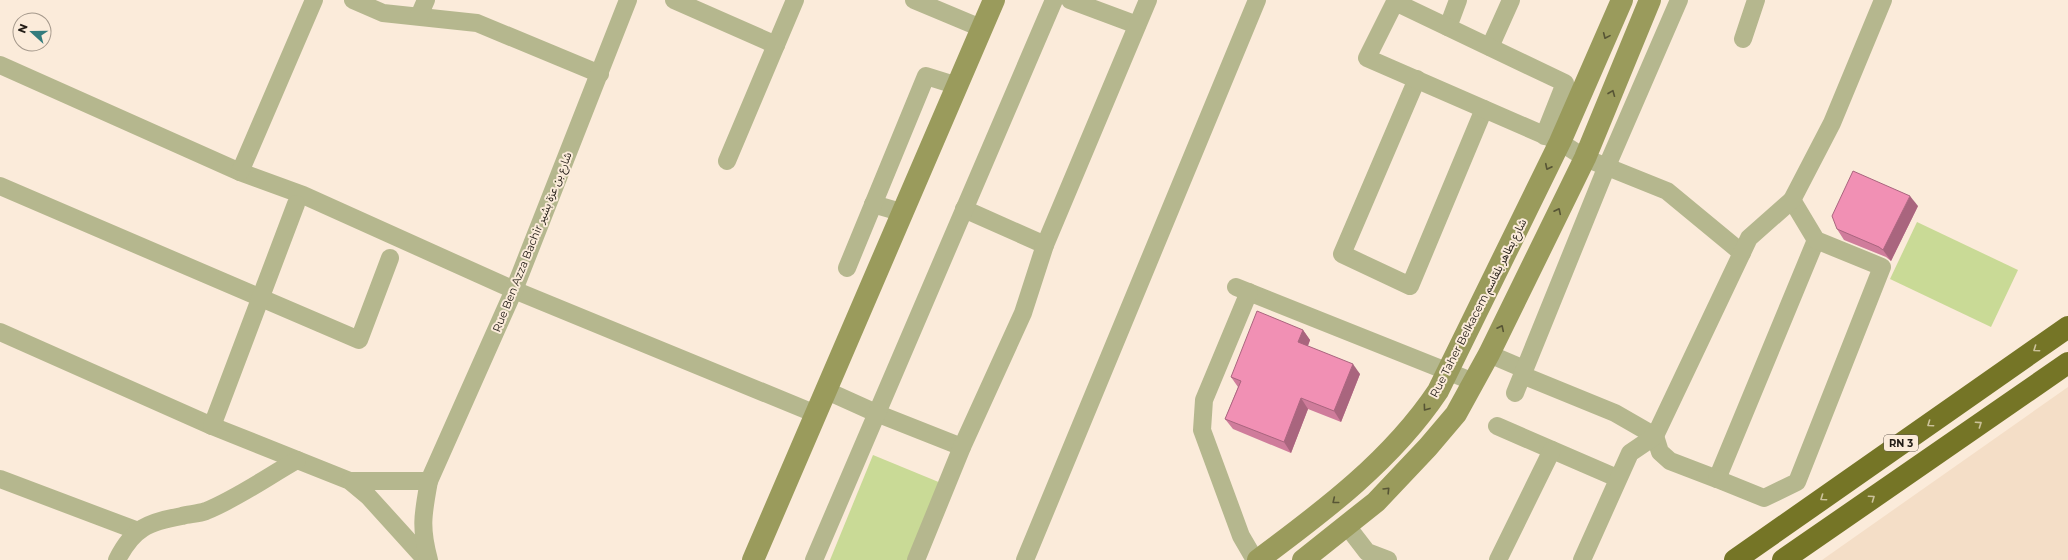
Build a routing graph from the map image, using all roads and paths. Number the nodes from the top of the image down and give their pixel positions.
1 (314, 0) edge
2 (353, 0) edge
3 (628, 0) edge
4 (674, 0) edge
5 (795, 0) edge
6 (914, 0) edge
7 (994, 0) edge
8 (1054, 0) edge
9 (1070, 0) edge
10 (1148, 0) edge
11 (1257, 0) edge
12 (1458, 0) edge
13 (1511, 0) edge
14 (1622, 0) edge
15 (1650, 0) edge
16 (1679, 0) edge
17 (1756, 0) edge
18 (1882, 0) edge
19 (422, 8) edge
20 (1136, 25) junction
21 (1448, 27) junction
22 (981, 28) junction
23 (1742, 39) dead end
24 (776, 45) junction
25 (1490, 47) junction
26 (0, 65) edge
27 (600, 74) junction
28 (1417, 79) junction
29 (958, 86) junction
30 (1484, 109) junction
31 (1552, 139) junction
32 (1585, 158) junction
33 (727, 161) dead end
34 (1607, 166) junction
35 (240, 172) junction
36 (0, 186) edge
37 (1792, 200) junction
38 (296, 204) dead end
39 (873, 204) junction
40 (964, 209) junction
41 (904, 213) junction
42 (1816, 240) junction
43 (1045, 245) junction
44 (1742, 253) junction
45 (390, 258) dead end
46 (847, 268) dead end
47 (514, 290) junction
48 (260, 299) junction
49 (2068, 327) edge
50 (0, 332) edge
51 (1489, 354) junction
52 (2068, 363) edge
53 (1448, 370) junction
54 (1523, 372) junction
55 (1474, 382) junction
56 (825, 390) junction
57 (1515, 393) dead end
58 (876, 413) junction
59 (816, 414) junction
60 (212, 426) junction
61 (1497, 426) dead end
62 (1654, 436) junction
63 (962, 447) junction
64 (1552, 450) junction
65 (297, 460) junction
66 (1617, 478) junction
67 (0, 479) edge
68 (1717, 479) junction
69 (350, 481) junction
70 (429, 481) junction
71 (1347, 526) junction
72 (138, 530) junction
73 (117, 560) edge
74 (426, 560) edge
75 (429, 560) edge
76 (753, 560) edge
77 (814, 560) edge
78 (916, 560) edge
79 (1025, 560) edge
80 (1255, 560) edge
81 (1258, 560) edge
82 (1303, 560) edge
83 (1388, 560) edge
84 (1498, 560) edge
85 (1582, 560) edge
86 (1735, 560) edge
87 (1782, 560) edge

1 - 35 street
2 - 19 street
3 - 27 street, Rue Ben Azza Bachir شارع بن عزة بشير
4 - 24 street
5 - 24 street
6 - 22 street
7 - 22 main road
8 - 40 street
9 - 20 street
10 - 20 street
11 - 79 street
12 - 21 street
13 - 25 street
14 -> 31 main road, Rue Taher Belkacem شارع بطاهر بلقاسم
32 -> 15 main road
16 - 34 street
17 - 23 street
18 - 37 street
19 - 27 street
20 - 43 street
21 - 25 street
21 - 28 street
22 - 29 main road
24 - 33 street
25 - 31 street
26 - 35 street
27 - 47 street, Rue Ben Azza Bachir شارع بن عزة بشير
28 - 30 street
28 - 30 street
29 - 39 street
29 - 41 main road
30 - 31 street
31 - 32 street
31 -> 53 main road, Rue Taher Belkacem شارع بطاهر بلقاسم
32 - 34 street
51 -> 32 main road
34 - 44 street
34 - 54 street
35 - 47 street
36 - 48 street
37 - 42 street
37 - 44 street
38 - 48 street
39 - 41 street
39 - 46 street
40 - 43 street
40 - 58 street
41 - 56 main road
42 - 68 street
42 - 68 street
43 - 63 street
44 - 62 street
45 - 48 street
47 - 59 street
47 - 70 street, Rue Ben Azza Bachir شارع بن عزة بشير
48 - 60 street
49 -> 86 highway, RN 3
50 - 60 street
51 - 54 street
51 - 55 main road
87 -> 52 highway, RN 3
53 - 55 street
53 - 80 street
53 -> 81 main road, Rue Taher Belkacem شارع بطاهر بلقاسم
54 - 57 street
54 - 62 street
71 -> 55 main road
56 - 58 street
56 - 59 main road
58 - 63 street
58 - 77 street
59 - 76 main road
60 - 65 street
61 - 64 street
62 - 66 street
62 - 68 street
63 - 78 street
64 - 66 street
64 - 84 street
65 - 69 street
65 - 72 street
66 - 85 street
67 - 72 street
69 - 70 street
69 - 74 street
70 - 75 street, Rue Ben Azza Bachir شارع بن عزة بشير
71 - 82 main road
71 - 83 street
72 - 73 street

